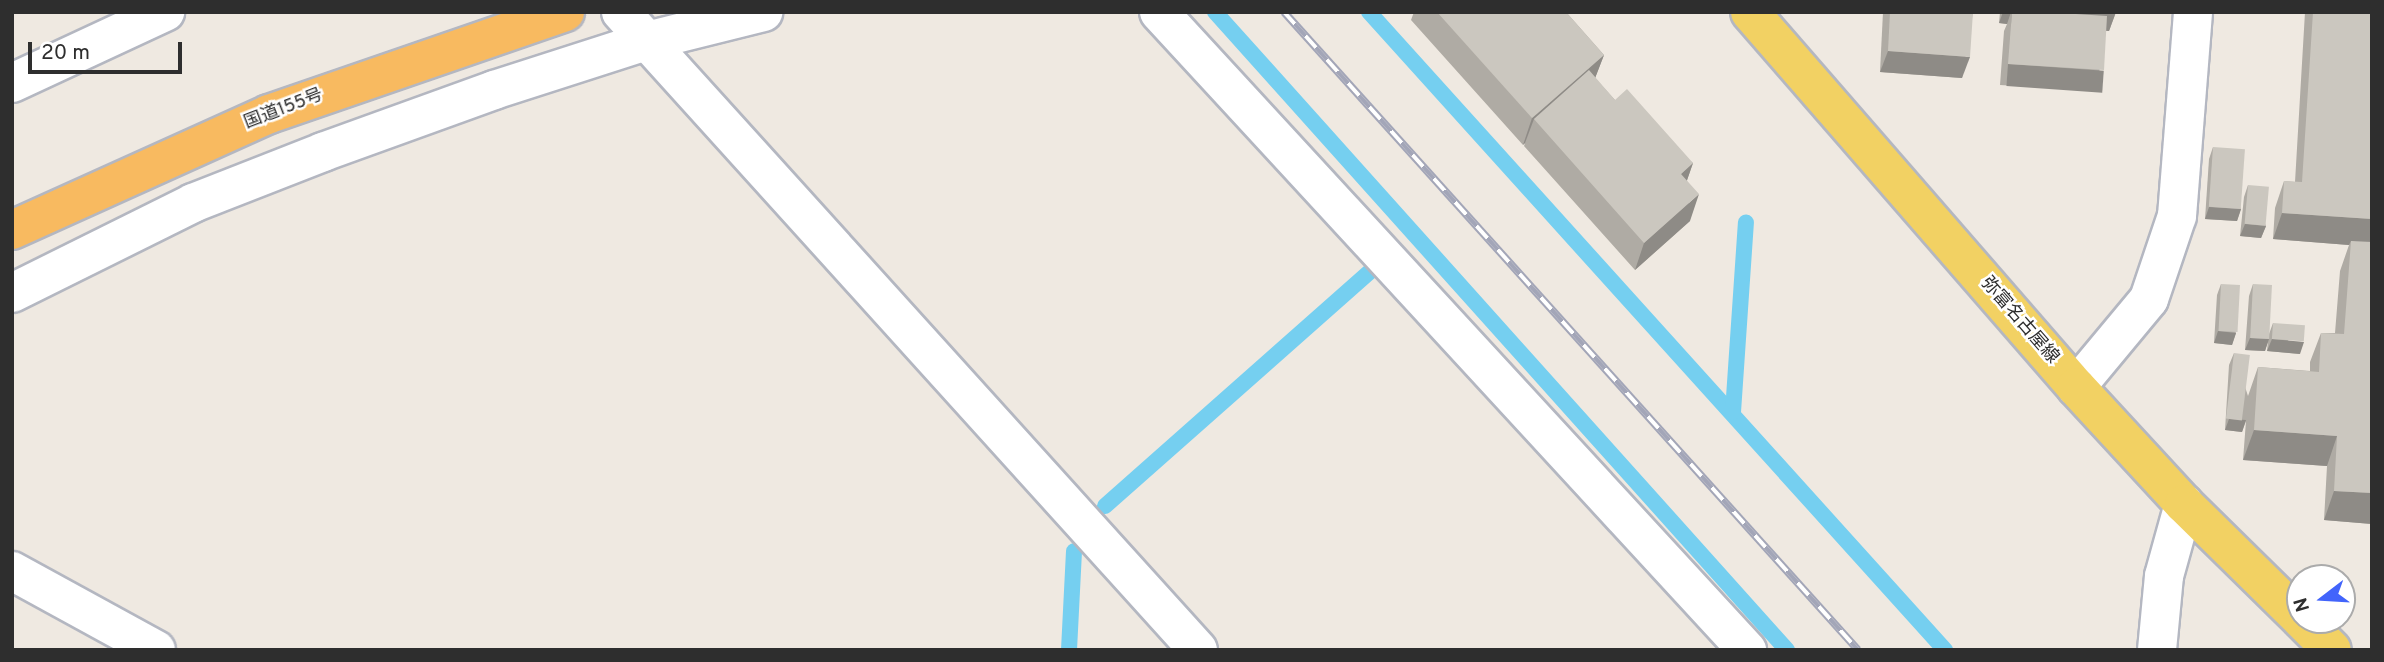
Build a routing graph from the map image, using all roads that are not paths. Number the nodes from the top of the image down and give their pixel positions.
1 (165, 12) edge
2 (565, 12) edge
3 (621, 12) edge
4 (763, 12) edge
5 (1159, 12) edge
6 (1750, 12) edge
7 (2193, 12) edge
8 (647, 41) junction
9 (12, 83) edge
10 (12, 230) edge
11 (12, 293) edge
12 (2076, 387) junction
13 (2184, 504) junction
14 (12, 571) edge
15 (2286, 604) edge
16 (2316, 634) edge
17 (156, 650) edge
18 (1198, 650) edge
19 (1747, 650) edge
20 (2157, 650) edge
21 (2332, 650) edge

1 - 9 street
2 - 10 highway, 国道155号
3 - 8 street
4 - 8 street
5 - 19 street
6 - 12 main road, 弥富名古屋線
7 - 12 street
8 - 11 street
8 - 18 street
12 - 13 main road, 弥富名古屋線
13 - 15 main road, 弥富名古屋線
13 - 20 street
14 - 17 street
16 - 21 main road, 弥富名古屋線

